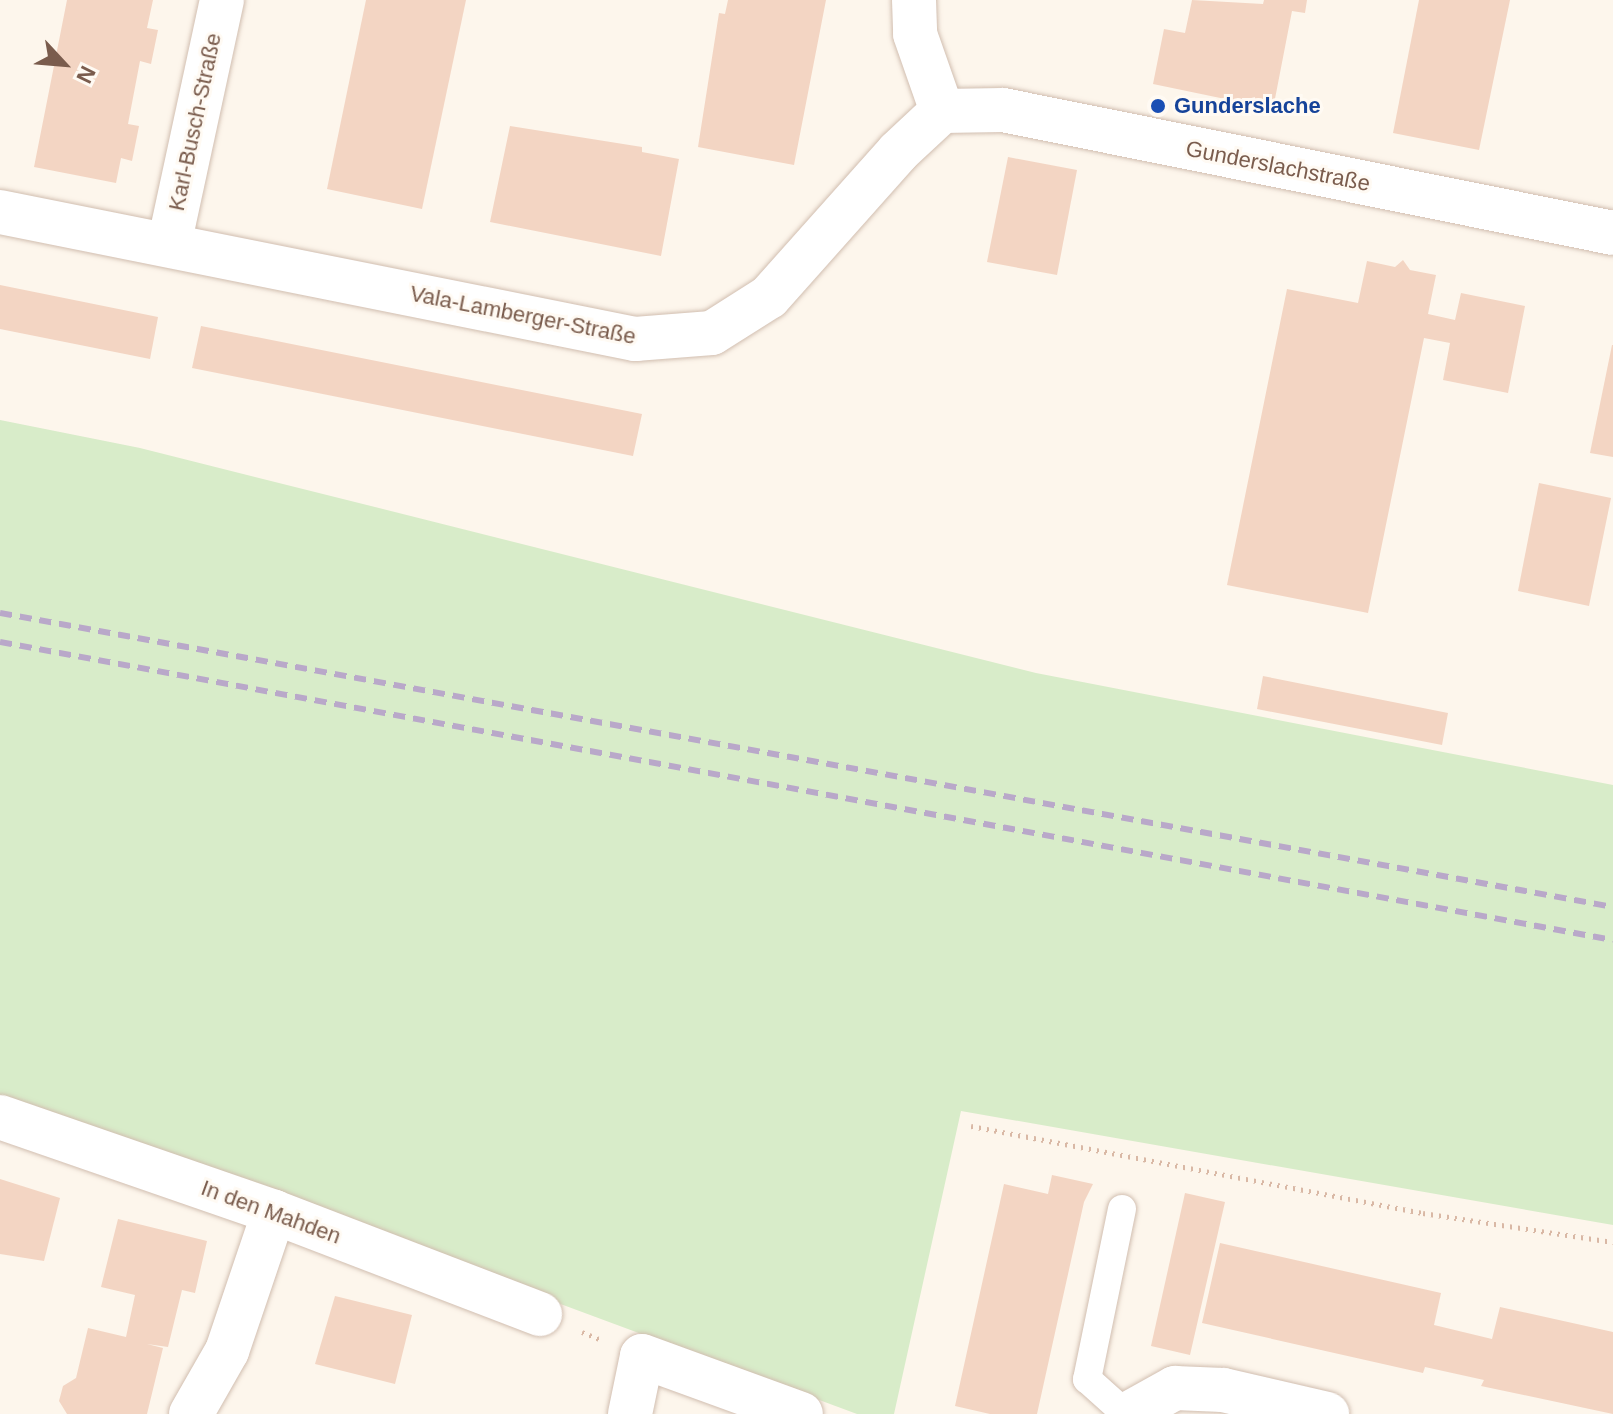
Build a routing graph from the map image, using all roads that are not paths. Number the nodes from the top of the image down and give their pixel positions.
1 (222, 0) edge
2 (914, 0) edge
3 (942, 111) junction
4 (0, 212) edge
5 (1613, 233) edge
6 (169, 245) junction
7 (0, 1117) edge
8 (1122, 1209) dead end
9 (274, 1212) junction
10 (540, 1314) road end
11 (191, 1414) edge
12 (630, 1414) edge
13 (801, 1414) edge
14 (1127, 1414) edge
15 (1327, 1414) edge

1 - 6 street, Karl-Busch-Straße
2 - 3 street
3 - 5 street, Gunderslachstraße
3 - 6 street, Vala-Lamberger-Straße
4 - 6 street, Vala-Lamberger-Straße
7 - 9 street, In den Mahden
8 - 14 lane
9 - 10 street, In den Mahden
9 - 11 street
12 - 13 street
14 - 15 street

